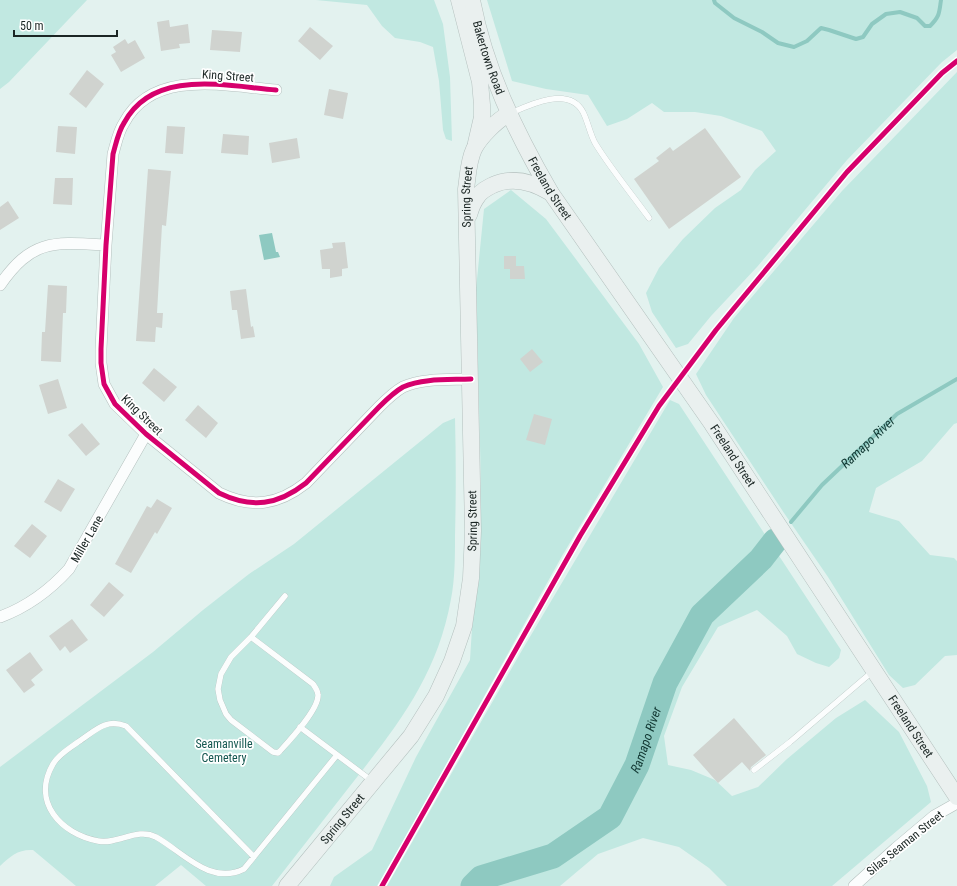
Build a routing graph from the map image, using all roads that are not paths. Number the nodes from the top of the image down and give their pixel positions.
1 (459, 0) edge
2 (472, 0) edge
3 (276, 90) dead end
4 (509, 114) junction
5 (475, 149) junction
6 (551, 193) junction
7 (648, 218) dead end
8 (466, 222) junction
9 (106, 245) junction
10 (0, 285) edge
11 (471, 379) junction
12 (146, 434) junction
13 (285, 596) dead end
14 (0, 617) edge
15 (251, 637) junction
16 (874, 671) junction
17 (300, 727) junction
18 (337, 755) junction
19 (754, 770) dead end
20 (373, 783) junction
21 (957, 797) edge
22 (957, 803) edge
23 (254, 857) junction
24 (287, 886) edge
25 (854, 886) edge

1 - 5 street
2 - 4 street, Bakertown Road
3 - 9 street, King Street
4 - 5 street, Spring Street
4 - 6 street, Freeland Street
4 - 7 lane
5 - 8 street, Spring Street
6 - 8 street
6 - 16 street, Freeland Street
8 - 11 street, Spring Street
9 - 10 street
9 - 12 street, King Street
11 - 12 street, King Street
11 - 20 street, Spring Street
12 - 14 street, Miller Lane
13 - 15 lane
15 - 17 lane
15 - 17 lane
16 - 19 lane
16 - 21 street, Freeland Street
17 - 18 lane
18 - 20 lane
18 - 23 lane
20 - 24 street, Spring Street
22 - 25 street, Silas Seaman Street
23 - 23 lane

